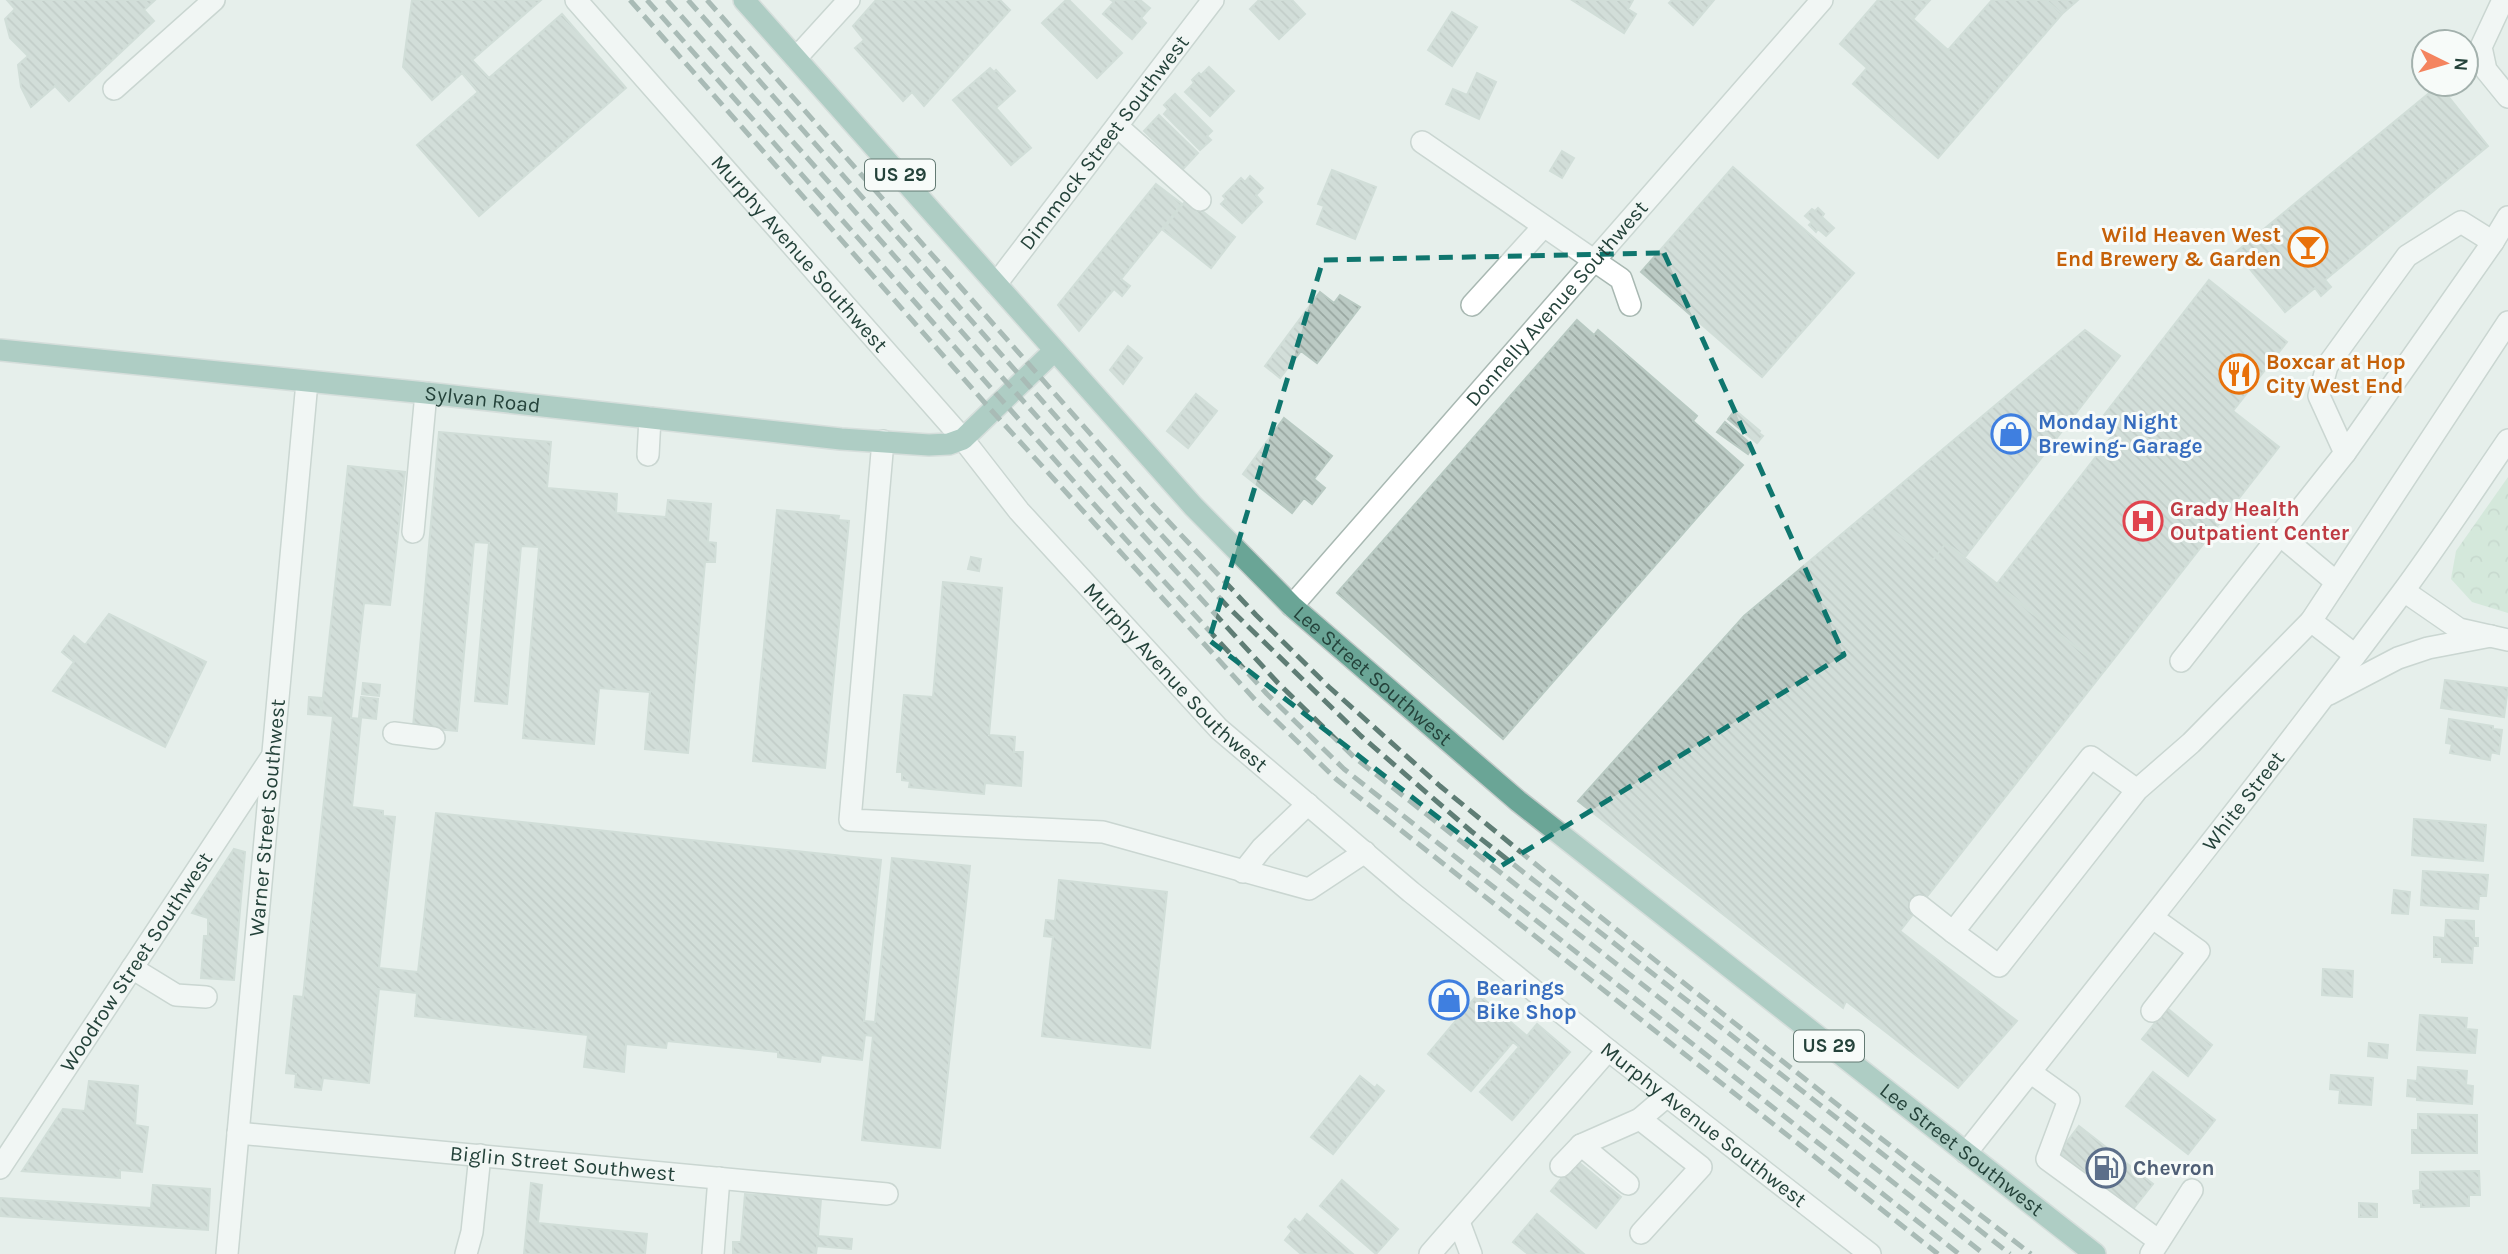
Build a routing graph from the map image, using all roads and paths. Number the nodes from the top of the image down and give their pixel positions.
1 (214, 0) edge
2 (576, 0) edge
3 (744, 0) edge
4 (849, 0) edge
5 (1213, 0) edge
6 (1822, 0) edge
7 (2503, 0) edge
8 (796, 58) junction
9 (114, 89) dead end
10 (2507, 92) edge
11 (1117, 127) junction
12 (1422, 142) dead end
13 (1200, 200) dead end
14 (2508, 217) edge
15 (1543, 227) junction
16 (2493, 242) junction
17 (1594, 261) junction
18 (996, 284) junction
19 (1472, 304) dead end
20 (1630, 305) dead end
21 (2508, 322) edge
22 (0, 350) edge
23 (1054, 351) junction
24 (307, 382) junction
25 (426, 393) junction
26 (650, 418) junction
27 (963, 439) junction
28 (2508, 440) edge
29 (883, 441) junction
30 (2345, 453) junction
31 (648, 455) dead end
32 (413, 532) dead end
33 (2280, 535) junction
34 (2336, 582) junction
35 (2404, 591) junction
36 (1292, 606) junction
37 (2311, 621) junction
38 (2499, 638) edge
39 (2355, 655) junction
40 (2181, 661) dead end
41 (2321, 699) junction
42 (394, 733) dead end
43 (434, 738) dead end
44 (273, 755) junction
45 (2137, 790) junction
46 (1308, 804) junction
47 (1365, 852) junction
48 (1243, 872) junction
49 (1920, 906) dead end
50 (2152, 918) junction
51 (1953, 932) junction
52 (132, 968) junction
53 (206, 997) dead end
54 (2152, 1011) dead end
55 (1608, 1050) junction
56 (2030, 1072) junction
57 (1667, 1096) junction
58 (1640, 1119) junction
59 (238, 1133) junction
60 (1723, 1140) junction
61 (1581, 1145) junction
62 (1966, 1153) junction
63 (480, 1155) junction
64 (1561, 1166) dead end
65 (1701, 1167) junction
66 (0, 1168) edge
67 (719, 1178) junction
68 (1628, 1184) dead end
69 (2192, 1190) dead end
70 (887, 1194) dead end
71 (1459, 1222) junction
72 (1641, 1233) dead end
73 (2155, 1248) edge
74 (227, 1254) edge
75 (466, 1254) edge
76 (713, 1254) edge
77 (1430, 1254) edge
78 (1471, 1254) edge
79 (1870, 1254) edge
80 (2095, 1254) edge

1 - 9 street
2 - 27 street, Murphy Avenue Southwest
3 - 8 main road, Lee Street Southwest / US 29
4 - 8 street
5 - 11 street, Dimmock Street Southwest
6 - 17 street, Donnelly Avenue Southwest
7 - 10 street
8 - 18 main road, Lee Street Southwest / US 29
11 - 13 street
11 - 18 street, Dimmock Street Southwest
12 - 15 street
14 - 16 street
15 - 17 street
15 - 19 street
16 - 30 street
16 - 30 street
17 - 20 street
17 - 36 street, Donnelly Avenue Southwest
18 - 23 main road, Lee Street Southwest / US 29
21 - 34 street
22 - 24 main road, Sylvan Road
23 - 27 main road
23 - 36 main road, Lee Street Southwest / US 29
24 - 25 main road, Sylvan Road
24 - 44 street, Warner Street Southwest
25 - 26 main road, Sylvan Road
25 - 32 street
26 - 29 main road, Sylvan Road
26 - 31 street
27 - 29 main road, Sylvan Road
27 - 46 street, Murphy Avenue Southwest
28 - 35 street, White Street
29 - 48 street
30 - 33 street
33 - 34 street
33 - 40 street
34 - 37 street
35 - 38 street
35 - 39 street, White Street
36 - 62 main road, Lee Street Southwest / US 29
37 - 39 street
37 - 45 street
38 - 41 street
39 - 41 street, White Street
41 - 50 street, White Street
42 - 43 street
44 - 52 street, Woodrow Street Southwest
44 - 59 street, Warner Street Southwest
45 - 51 street
45 - 51 street
46 - 47 street, Murphy Avenue Southwest
46 - 48 street
47 - 48 street
47 - 55 street, Murphy Avenue Southwest
49 - 51 street
50 - 54 street
50 - 56 street, White Street
52 - 53 street
52 - 66 street, Woodrow Street Southwest
55 - 57 street, Murphy Avenue Southwest
55 - 71 street
56 - 62 street, White Street
56 - 73 street
57 - 58 street
57 - 60 street, Murphy Avenue Southwest
58 - 61 street
58 - 65 street
59 - 63 street, Biglin Street Southwest
59 - 74 street, Warner Street Southwest
60 - 65 street
60 - 79 street, Murphy Avenue Southwest
61 - 64 street
61 - 68 street
62 - 80 main road, Lee Street Southwest / US 29
63 - 67 street, Biglin Street Southwest
63 - 75 street
65 - 72 street
67 - 70 street, Biglin Street Southwest
67 - 76 street
69 - 73 street
71 - 77 street
71 - 78 street

